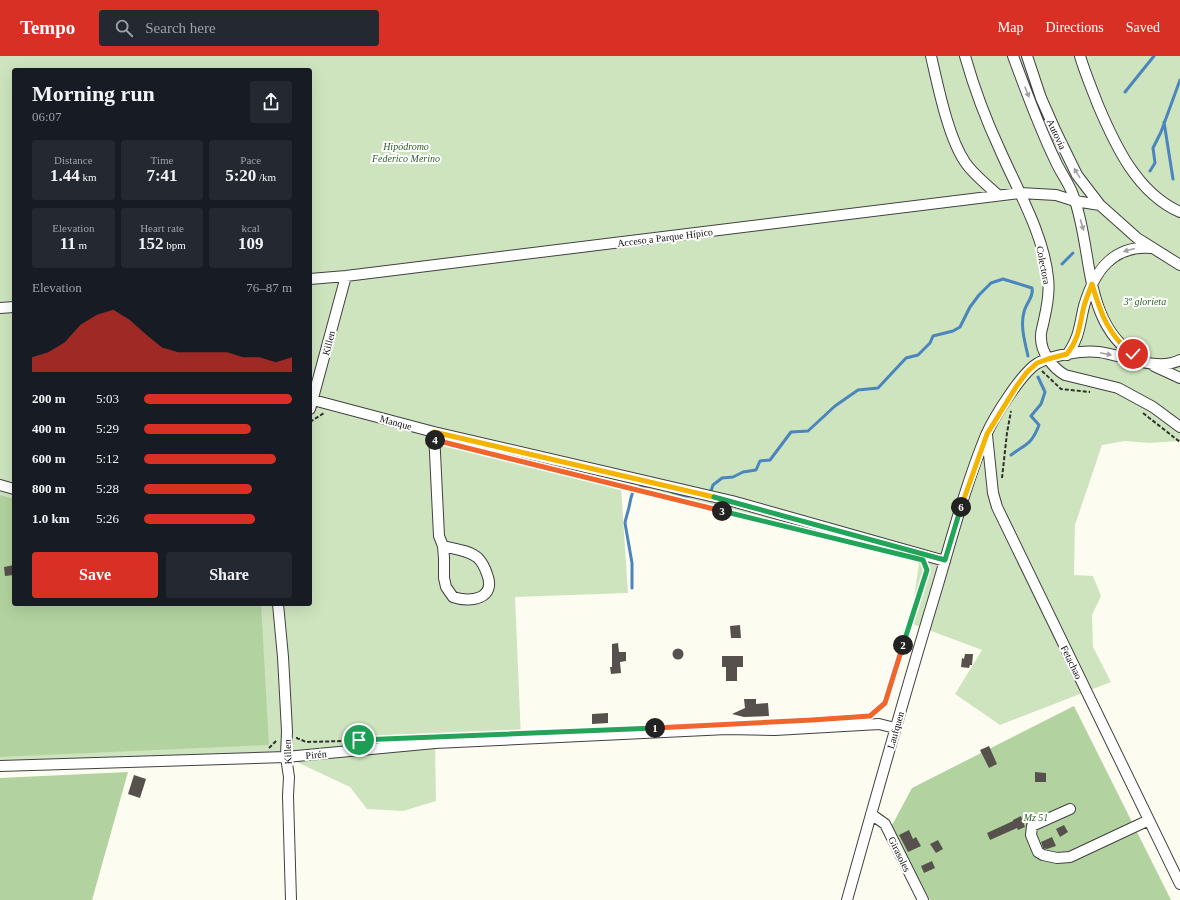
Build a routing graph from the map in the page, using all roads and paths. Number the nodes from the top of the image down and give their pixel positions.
1 (931, 56) edge
2 (965, 56) edge
3 (1013, 56) edge
4 (1027, 56) edge
5 (1080, 56) edge
6 (1020, 193) junction
7 (998, 195) junction
8 (1075, 201) junction
9 (1100, 205) junction
10 (1180, 212) edge
11 (1154, 248) junction
12 (1180, 258) edge
13 (1180, 265) edge
14 (346, 276) junction
15 (312, 279) edge
16 (1092, 284) junction
17 (12, 307) edge
18 (0, 308) edge
19 (1067, 354) junction
20 (1048, 359) junction
21 (1180, 360) edge
22 (1146, 362) junction
23 (1042, 372) dead end
24 (1180, 378) edge
25 (1094, 392) dead end
26 (312, 401) edge
27 (312, 405) edge
28 (1013, 409) dead end
29 (325, 413) dead end
30 (1142, 413) dead end
31 (312, 421) edge
32 (1180, 427) edge
33 (434, 432) junction
34 (987, 434) junction
35 (1180, 442) edge
36 (1001, 484) dead end
37 (0, 485) edge
38 (12, 488) edge
39 (658, 495) dead end
40 (764, 521) dead end
41 (443, 546) junction
42 (923, 560) dead end
43 (945, 560) junction
44 (278, 606) edge
45 (870, 716) dead end
46 (895, 728) junction
47 (296, 734) dead end
48 (277, 736) dead end
49 (346, 741) dead end
50 (268, 748) dead end
51 (286, 756) junction
52 (0, 766) edge
53 (1070, 809) dead end
54 (871, 814) junction
55 (1149, 820) junction
56 (1180, 884) edge
57 (291, 900) edge
58 (847, 900) edge
59 (923, 900) edge

1 - 7 street
2 - 6 street, Colectora
3 -> 8 street, Autovía
9 -> 4 street, Autovía
5 - 10 street
6 - 7 street, Acceso a Parque Hípico
6 - 8 street, Acceso a Parque Hípico
6 - 20 street, Colectora
7 - 14 street, Acceso a Parque Hípico
8 - 9 street
8 -> 16 street, Autovía
9 - 11 street, Autovía
11 - 12 street, Autovía
11 - 13 street, Autovía
11 -> 16 street, Autovía
14 - 15 street, Acceso a Parque Hípico
14 - 26 street, Killen
16 - 19 street, Autovía
16 - 22 street, Autovía
17 - 18 street
19 - 20 street, Laufquen
19 -> 22 street, Autovía
20 - 32 street, Colectora
20 - 34 street, Laufquen
21 - 22 street
22 - 24 street, Autovía
23 - 25 path
27 - 33 street, Manque
28 - 36 path
29 - 31 path
30 - 35 path
33 - 41 street
33 - 43 street, Manque
34 - 43 street, Laufquen
34 - 55 street, Fetachao
37 - 38 street
39 - 40 path
41 - 41 street
42 - 45 path
43 - 46 street, Laufquen
44 - 51 street, Killen
46 - 51 street, Pirén
46 - 54 street, Laufquen
47 - 49 path
48 - 50 path
51 - 52 street, Pirén
51 - 57 street, Killen
53 - 55 street
54 - 58 street, Laufquen
54 - 59 street, Girasoles
55 - 56 street, Fetachao

